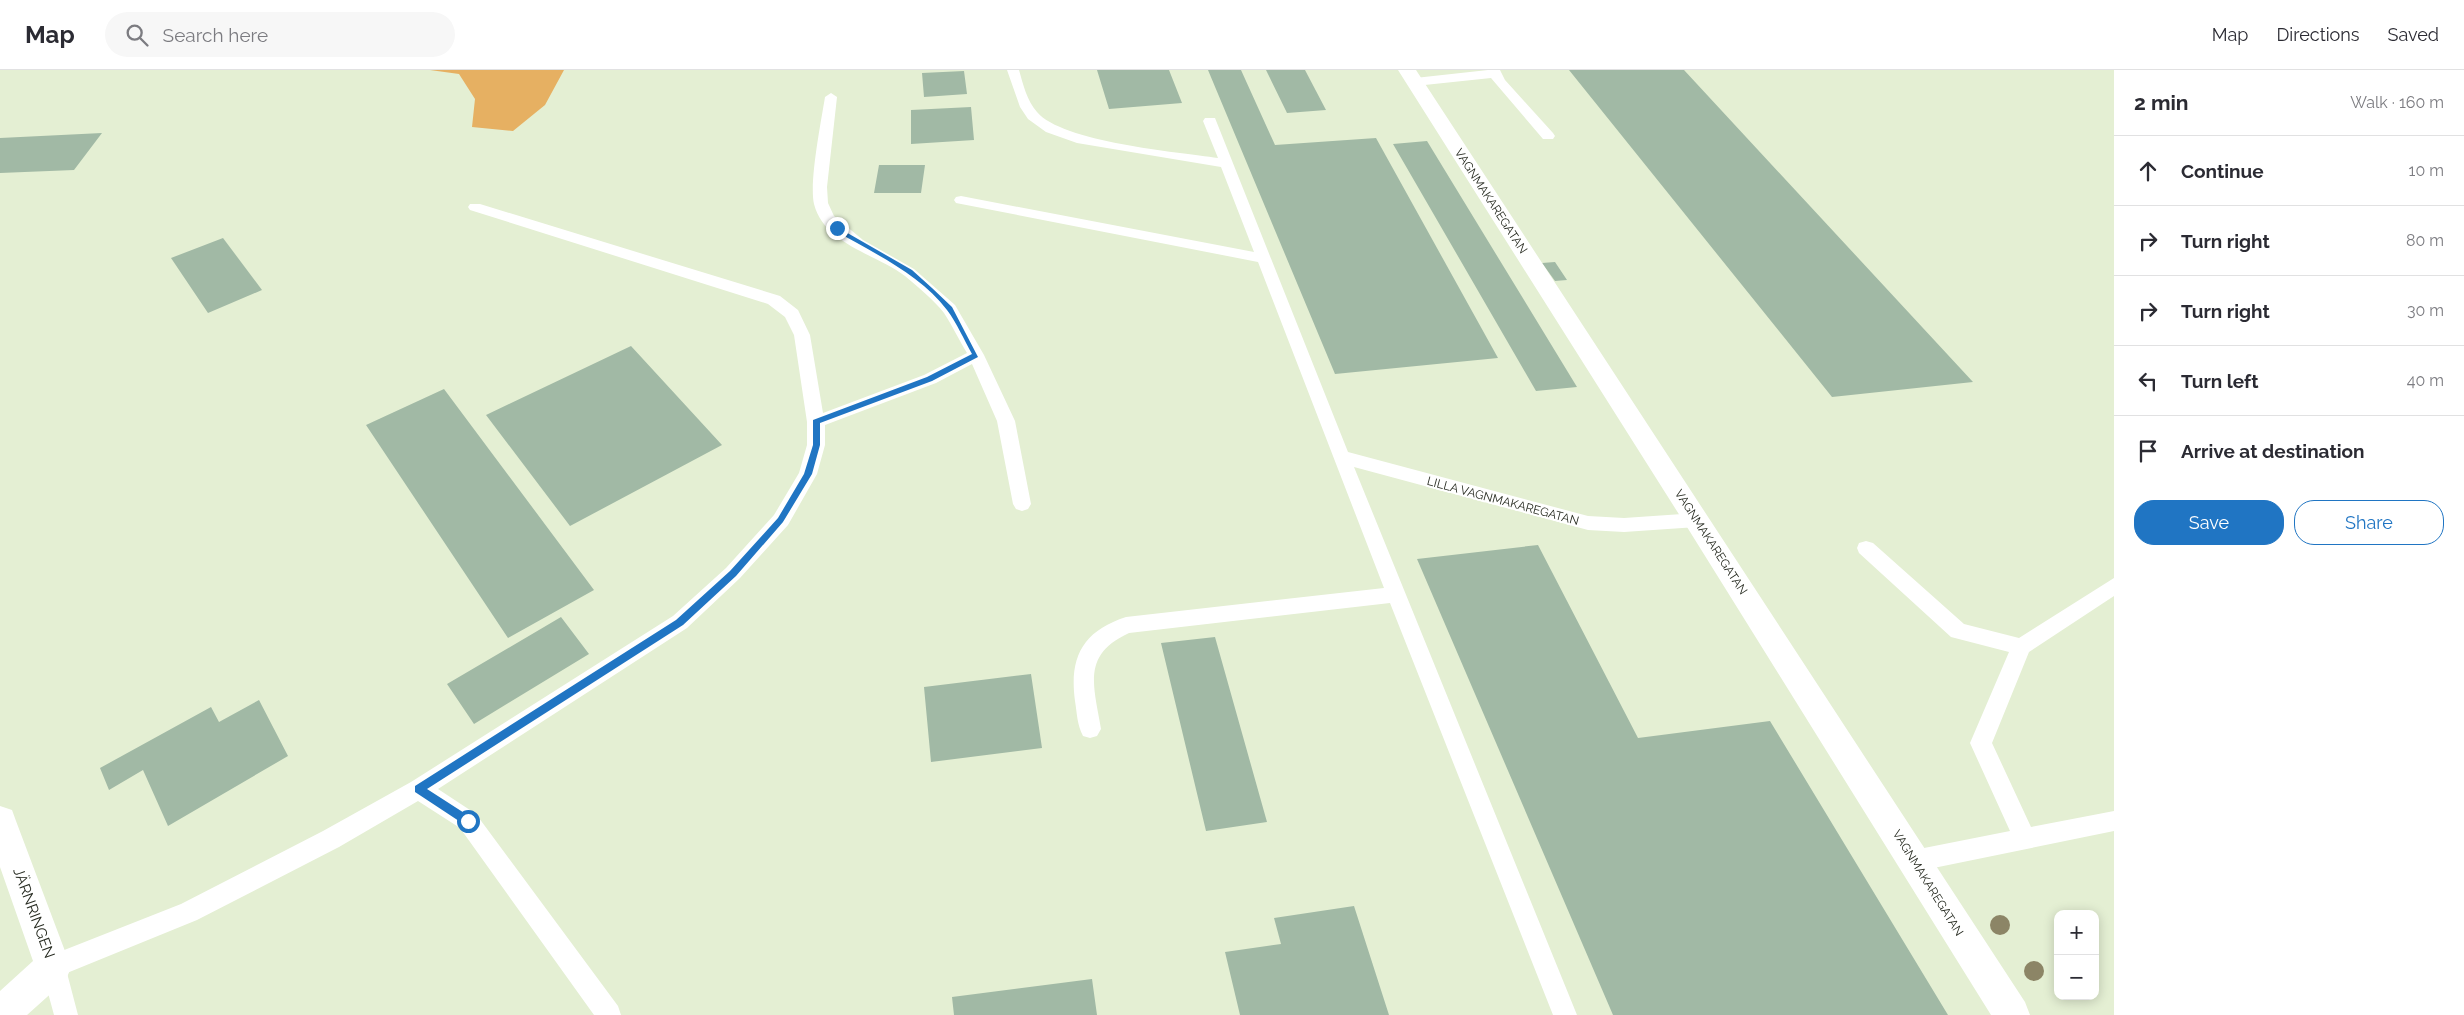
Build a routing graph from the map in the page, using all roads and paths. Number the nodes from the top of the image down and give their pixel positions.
1 (1013, 70) edge
2 (1495, 72) edge
3 (1411, 76) edge
4 (831, 97) dead end
5 (1210, 121) dead end
6 (1548, 136) dead end
7 (1226, 164) junction
8 (961, 200) dead end
9 (475, 207) dead end
10 (1264, 259) junction
11 (976, 355) junction
12 (816, 422) junction
13 (1341, 457) junction
14 (1022, 504) dead end
15 (1697, 520) junction
16 (1866, 548) dead end
17 (2114, 586) edge
18 (1396, 594) junction
19 (2021, 647) junction
20 (1090, 729) dead end
21 (419, 789) junction
22 (0, 821) edge
23 (2114, 821) edge
24 (2025, 838) junction
25 (1914, 861) junction
26 (53, 967) junction
27 (0, 1015) edge
28 (66, 1015) edge
29 (609, 1015) edge
30 (1565, 1015) edge
31 (2012, 1015) edge

1 - 7 lane
2 - 3 lane
2 - 6 lane
3 - 15 street, VAGNMAKAREGATAN
4 - 11 lane
5 - 7 lane
7 - 10 lane
8 - 10 lane
9 - 12 lane
10 - 13 lane
11 - 12 lane
11 - 14 lane
12 - 21 lane
13 - 15 lane, LILLA VAGNMAKAREGATAN
13 - 18 lane
15 - 25 street, VAGNMAKAREGATAN
16 - 19 lane
17 - 19 lane
18 - 20 lane
18 - 30 lane
19 - 24 lane
21 - 26 lane
21 - 29 lane
22 - 26 street, JÄRNRINGEN
23 - 24 lane
24 - 25 lane
25 - 31 street, VAGNMAKAREGATAN
26 - 27 street, JÄRNRINGEN
26 - 28 lane

